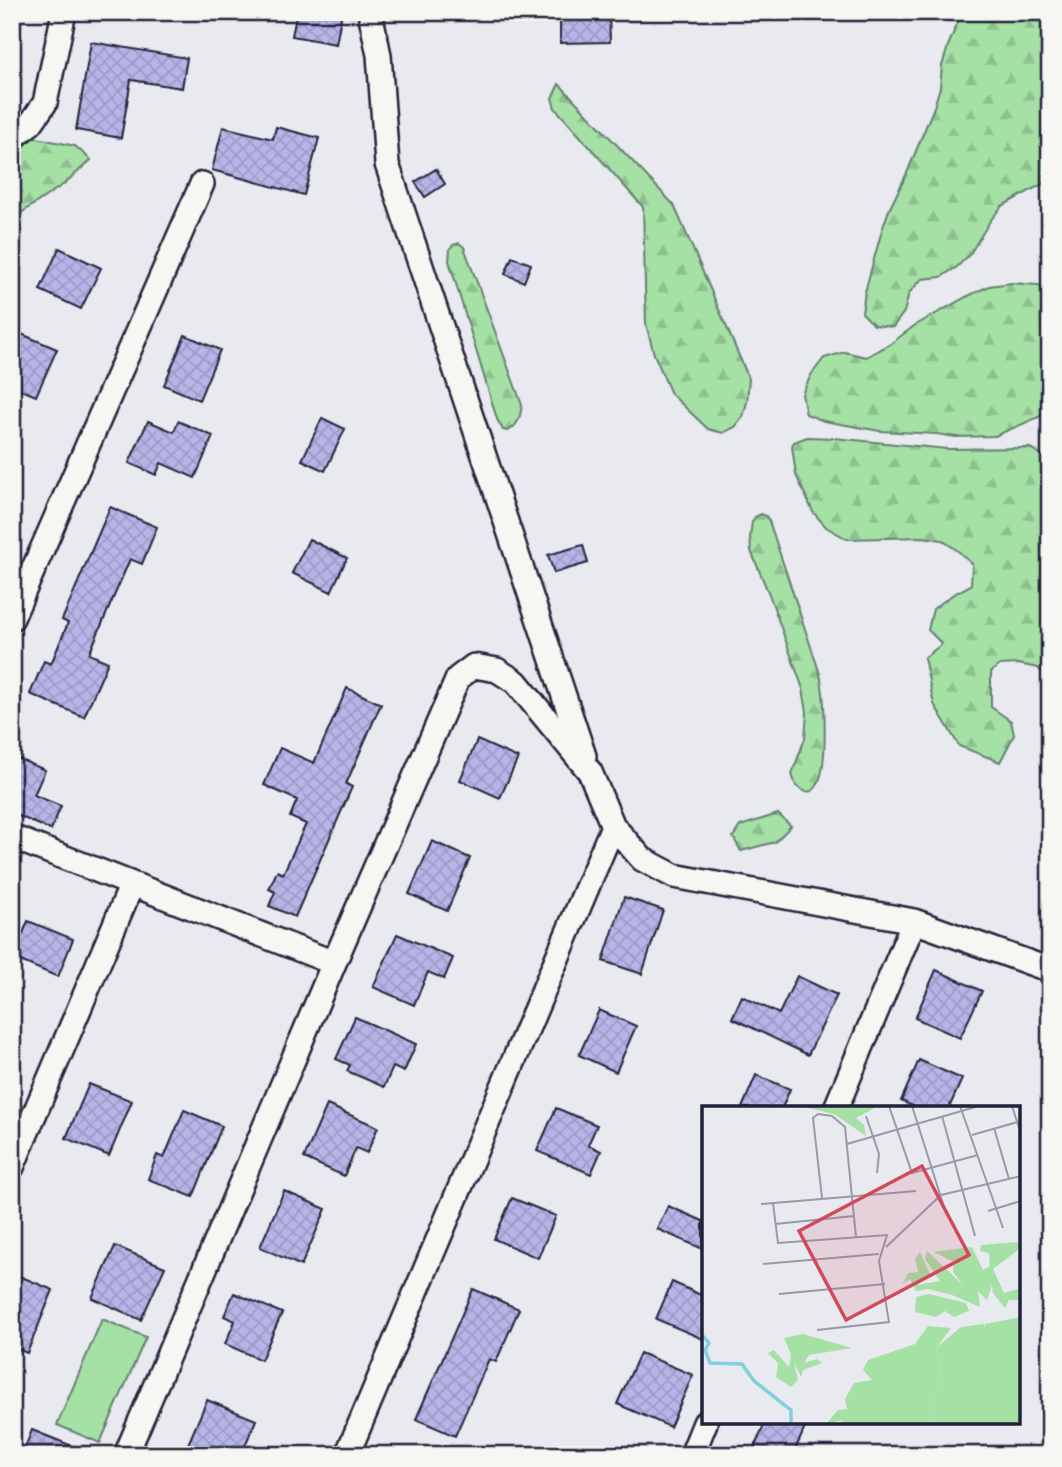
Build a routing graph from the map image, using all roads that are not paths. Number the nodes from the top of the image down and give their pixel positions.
1 (64, 12) edge
2 (370, 12) edge
3 (12, 135) edge
4 (202, 184) dead end
5 (12, 618) edge
6 (590, 772) junction
7 (613, 826) junction
8 (12, 837) edge
9 (132, 884) junction
10 (914, 921) junction
11 (334, 963) junction
12 (1050, 970) edge
13 (837, 1106) edge
14 (12, 1167) edge
15 (704, 1425) edge
16 (126, 1455) edge
17 (347, 1455) edge
18 (692, 1455) edge

1 - 3 street
2 - 6 street
4 - 5 street
6 - 7 street
6 - 11 street
7 - 10 street
7 - 17 street
8 - 9 street
9 - 11 street
9 - 14 street
10 - 12 street
10 - 13 street
11 - 16 street
15 - 18 street

